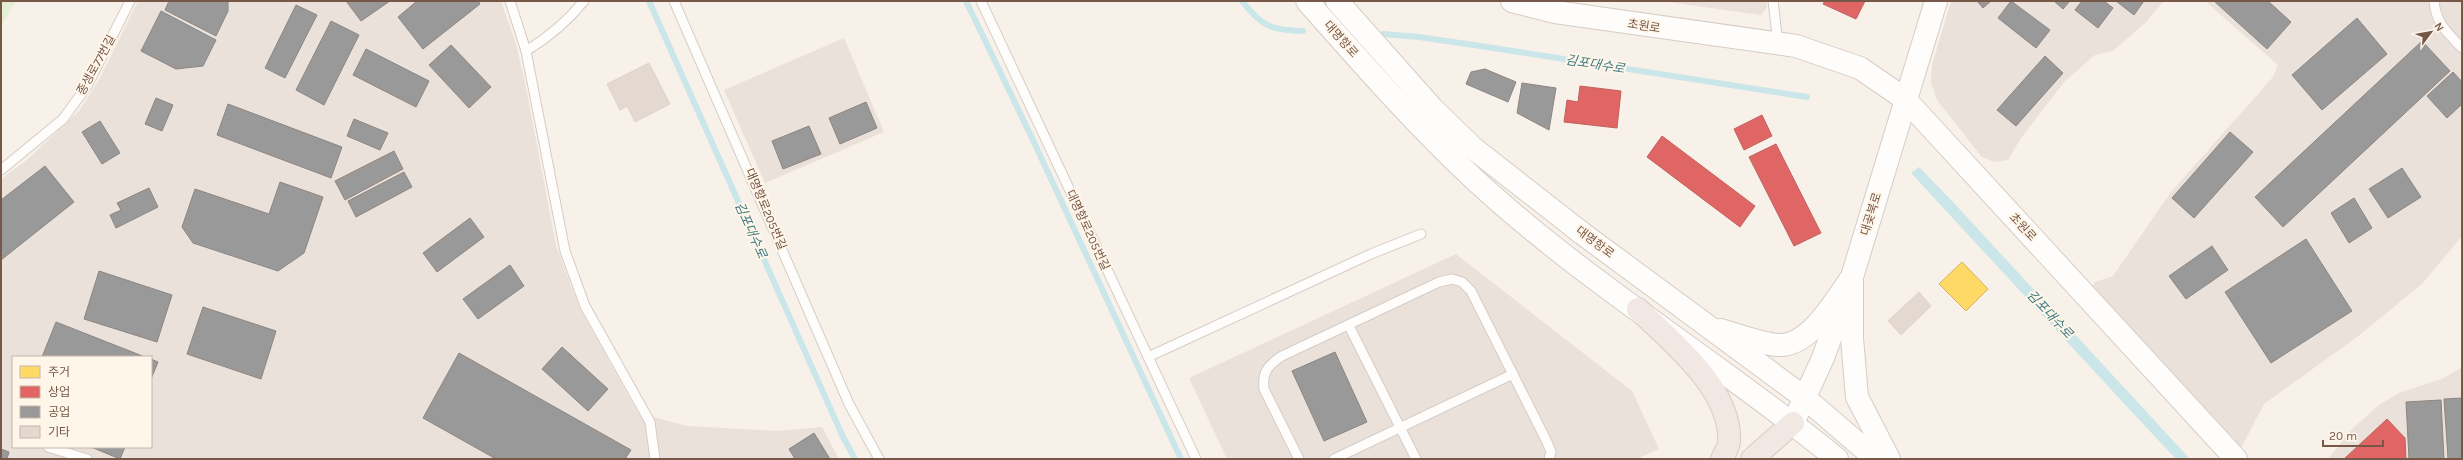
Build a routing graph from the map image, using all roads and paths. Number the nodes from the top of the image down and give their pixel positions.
1 (130, 1) edge
2 (510, 1) edge
3 (584, 1) edge
4 (674, 1) edge
5 (981, 1) edge
6 (1307, 1) edge
7 (1337, 1) edge
8 (1512, 1) edge
9 (1773, 1) edge
10 (1936, 1) edge
11 (2434, 1) edge
12 (1778, 44) junction
13 (2462, 48) edge
14 (526, 51) junction
15 (1905, 99) junction
16 (1, 170) edge
17 (1421, 234) dead end
18 (1852, 277) junction
19 (1638, 309) junction
20 (1349, 326) junction
21 (1711, 327) junction
22 (1148, 357) junction
23 (1513, 374) junction
24 (1805, 398) junction
25 (1793, 423) junction
26 (1400, 428) junction
27 (51, 448) edge
28 (87, 459) edge
29 (655, 459) edge
30 (879, 459) edge
31 (1196, 459) edge
32 (1299, 459) edge
33 (1334, 459) edge
34 (1416, 459) edge
35 (1549, 459) edge
36 (1722, 459) edge
37 (1752, 459) edge
38 (1768, 459) edge
39 (1837, 459) edge
40 (1876, 459) edge
41 (1889, 459) edge
42 (2236, 459) edge

1 - 16 lane, 종생로77번길
2 - 14 lane
3 - 14 lane
4 - 30 lane, 대명항로205번길
5 - 22 lane, 대명항로205번길
6 - 19 main road, 대명항로
7 - 21 main road, 대명항로
8 - 12 main road, 초원로
9 - 12 lane
10 - 15 main road, 대곶북로
11 - 13 lane
12 - 15 main road, 초원로
14 - 29 lane
15 - 18 main road, 대곶북로
15 - 42 main road, 초원로
17 - 22 lane
18 - 21 main road
18 - 24 main road, 대곶북로
18 - 41 main road
19 - 25 main road, 대명항로
19 - 36 highway
20 - 23 lane
20 - 26 lane
20 - 32 lane
21 - 24 main road, 대명항로
22 - 31 lane, 대명항로205번길
23 - 26 lane
23 - 35 lane
24 - 25 main road, 대곶북로
24 - 40 main road, 대명항로
25 - 37 highway
25 - 38 highway
25 - 39 main road, 대명항로
26 - 33 lane
26 - 34 lane
27 - 28 lane

